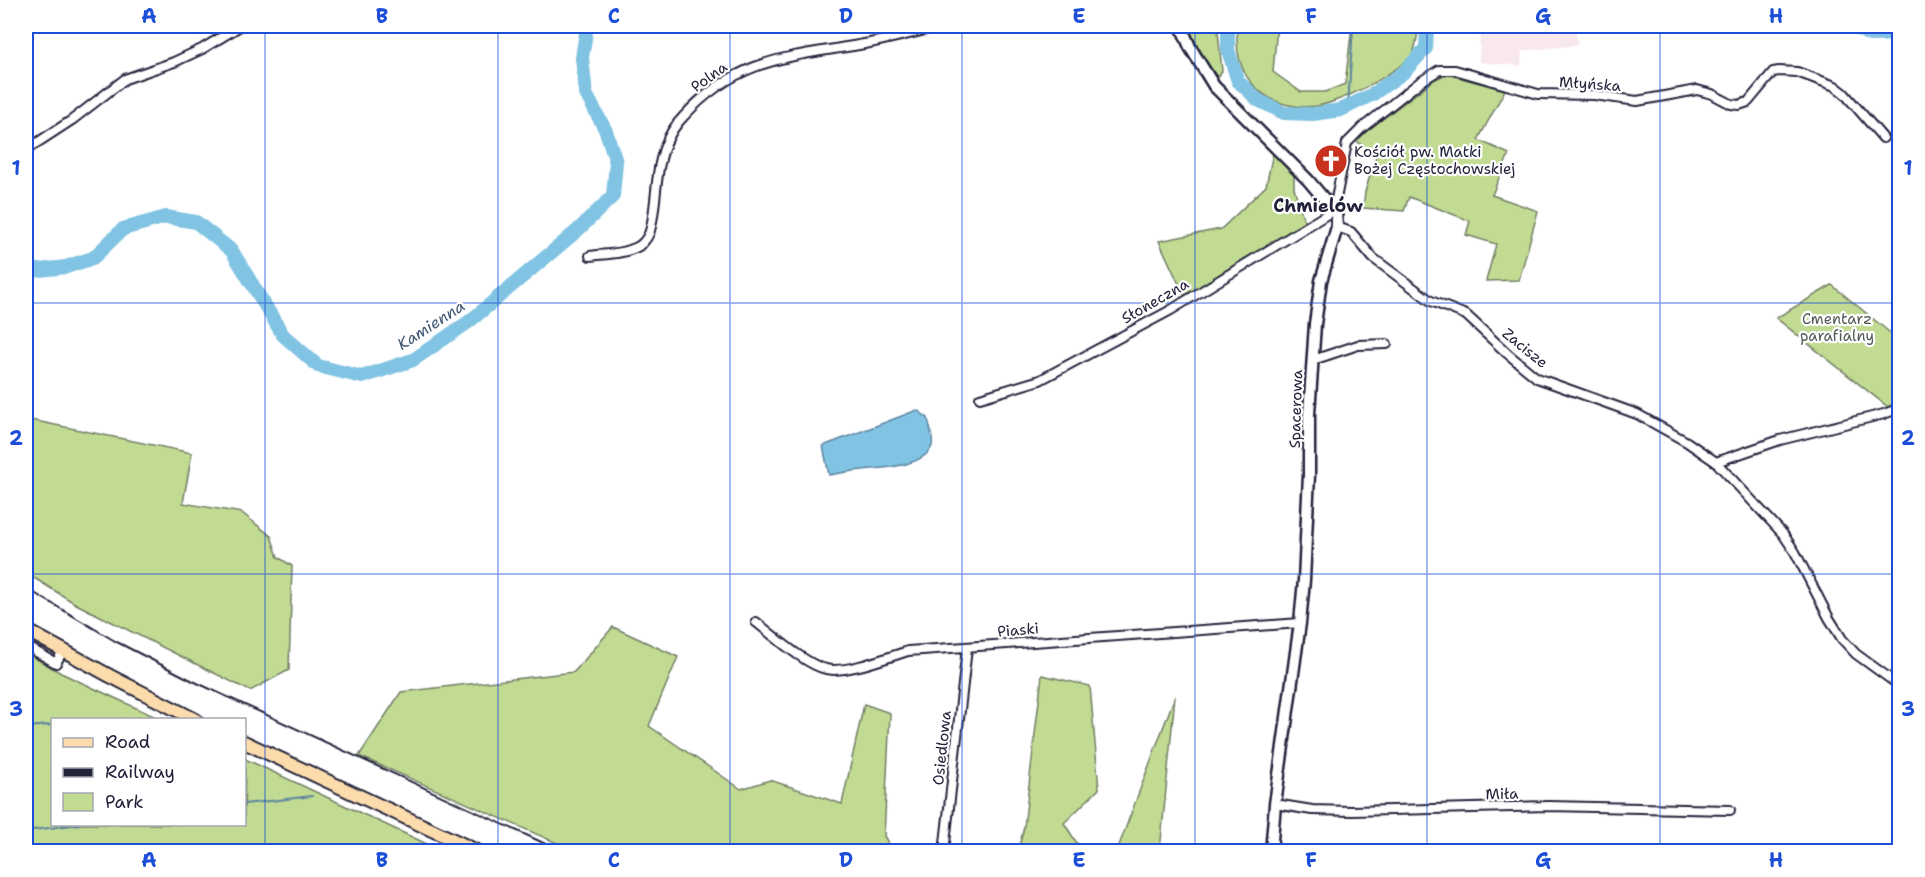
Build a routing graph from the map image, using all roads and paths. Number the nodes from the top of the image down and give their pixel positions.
1 (240, 26) edge
2 (941, 26) edge
3 (1181, 26) edge
4 (1883, 138) dead end
5 (26, 150) edge
6 (1334, 210) junction
7 (1337, 227) junction
8 (590, 256) dead end
9 (1388, 344) dead end
10 (1313, 360) junction
11 (980, 398) dead end
12 (1899, 408) edge
13 (1716, 462) junction
14 (756, 622) dead end
15 (1300, 623) junction
16 (26, 630) edge
17 (26, 646) edge
18 (967, 648) junction
19 (63, 651) junction
20 (1899, 686) edge
21 (192, 718) edge
22 (246, 743) edge
23 (1275, 804) junction
24 (1730, 810) dead end
25 (479, 852) edge
26 (944, 852) edge
27 (1271, 852) edge

1 - 5 street
2 - 8 street, Polna
3 - 6 street
4 - 6 street, Młyńska
6 - 7 street, Spacerowa
6 - 11 street, Słoneczna
7 - 10 street, Spacerowa
7 - 13 street, Zacisze
9 - 10 street
10 - 15 street, Spacerowa
12 - 13 street
13 - 20 street, Zacisze
14 - 18 street, Piaski
15 - 18 street, Piaski
15 - 23 street, Spacerowa
16 - 19 main road
17 - 19 street
18 - 26 street, Osiedlowa
19 - 21 main road
22 - 25 main road
23 - 24 street, Miła
23 - 27 street, Spacerowa

